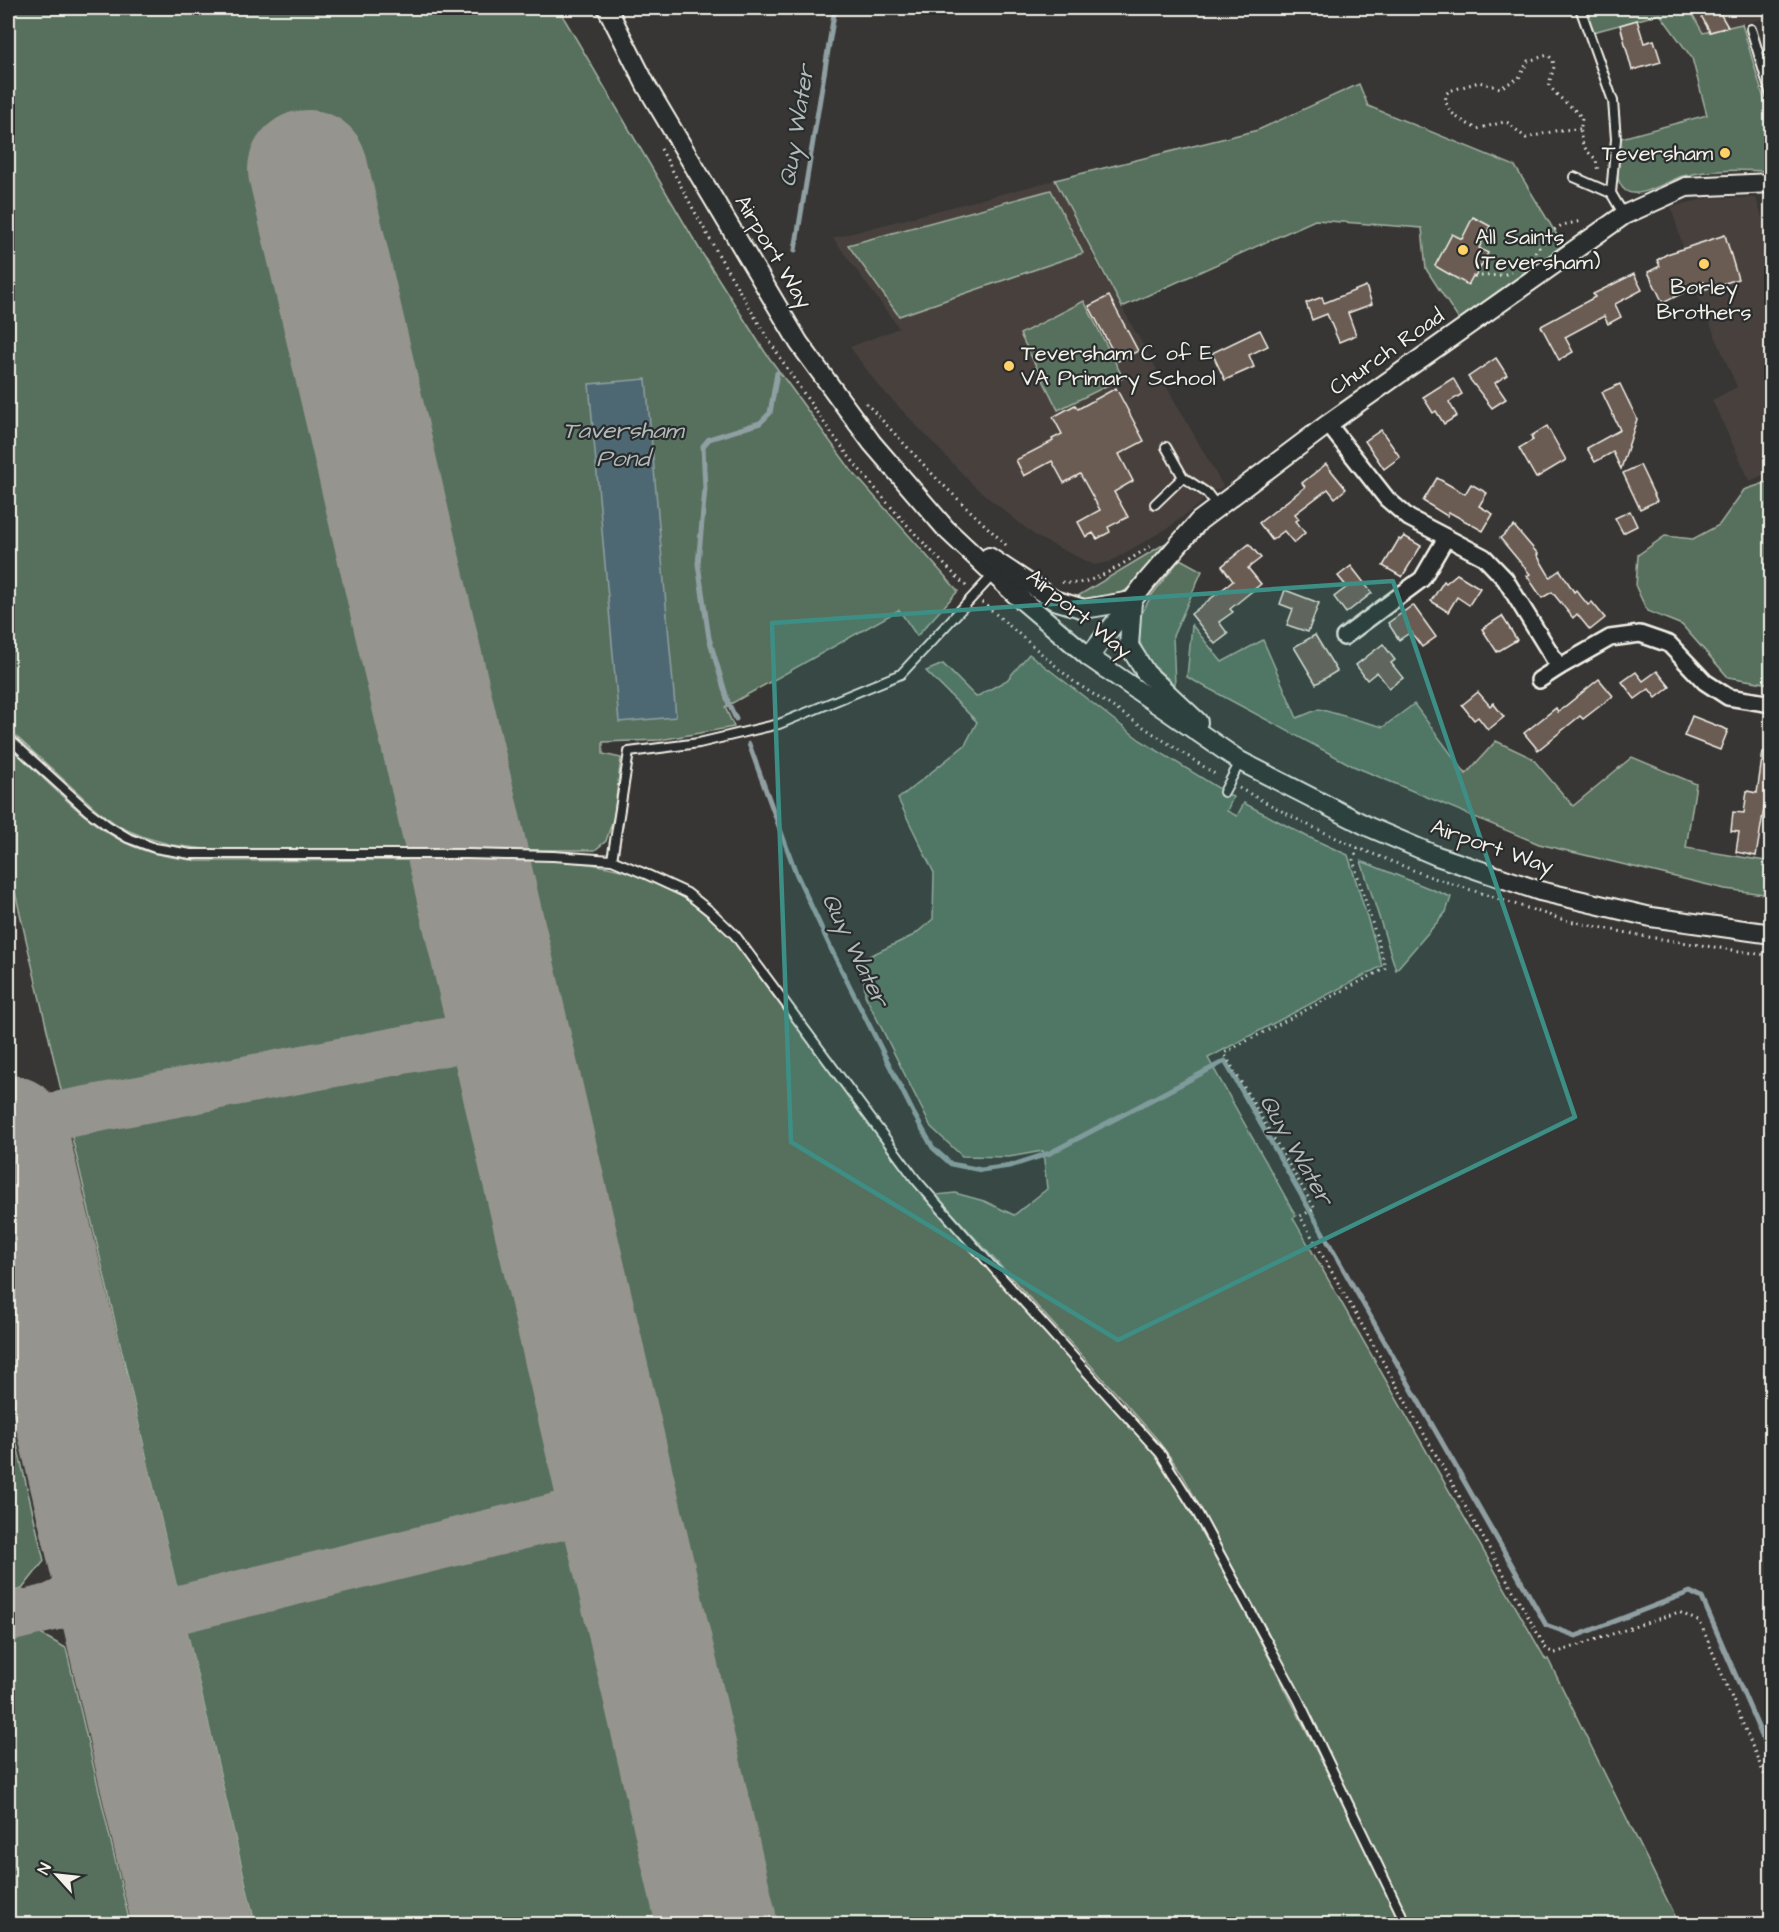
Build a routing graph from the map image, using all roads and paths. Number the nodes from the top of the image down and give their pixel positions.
1 (608, 8) edge
2 (1580, 8) edge
3 (1751, 29) dead end
4 (1772, 98) edge
5 (1580, 129) junction
6 (1574, 177) dead end
7 (1772, 183) edge
8 (1597, 187) junction
9 (1611, 193) junction
10 (1624, 215) junction
11 (1590, 218) dead end
12 (1525, 263) dead end
13 (1515, 270) dead end
14 (1480, 276) dead end
15 (863, 399) dead end
16 (1328, 424) junction
17 (1166, 447) dead end
18 (1183, 477) junction
19 (1155, 504) dead end
20 (1218, 507) junction
21 (946, 529) junction
22 (1446, 538) junction
23 (1159, 542) dead end
24 (1015, 553) dead end
25 (994, 574) junction
26 (1061, 582) dead end
27 (1132, 601) junction
28 (1344, 637) dead end
29 (1089, 657) junction
30 (1559, 667) junction
31 (1539, 680) dead end
32 (1772, 704) edge
33 (8, 738) edge
34 (1240, 761) junction
35 (1224, 792) dead end
36 (1359, 848) dead end
37 (612, 860) junction
38 (1772, 934) edge
39 (1772, 1793) edge
40 (1406, 1924) edge

1 - 21 street, Airport Way
2 - 9 lane
3 - 4 lane
5 - 5 path
5 - 8 path
6 - 8 lane
7 - 10 street, Church Road
8 - 9 lane
9 - 10 lane
10 - 16 street, Church Road
11 - 12 path
13 - 14 path
15 - 24 path
16 - 20 street, Church Road
16 - 22 street
17 - 18 lane
18 - 19 lane
18 - 20 lane
20 - 27 street, Church Road
21 - 25 street, Airport Way
21 - 27 street
22 - 28 street
22 - 30 street
23 - 26 path
25 - 29 street, Airport Way
25 - 37 lane
27 - 29 street, Church Road
27 - 34 street
29 - 34 street, Airport Way
30 - 31 street
30 - 32 street
33 - 37 lane
34 - 35 lane
34 - 38 street, Airport Way
36 - 39 path
37 - 40 lane

